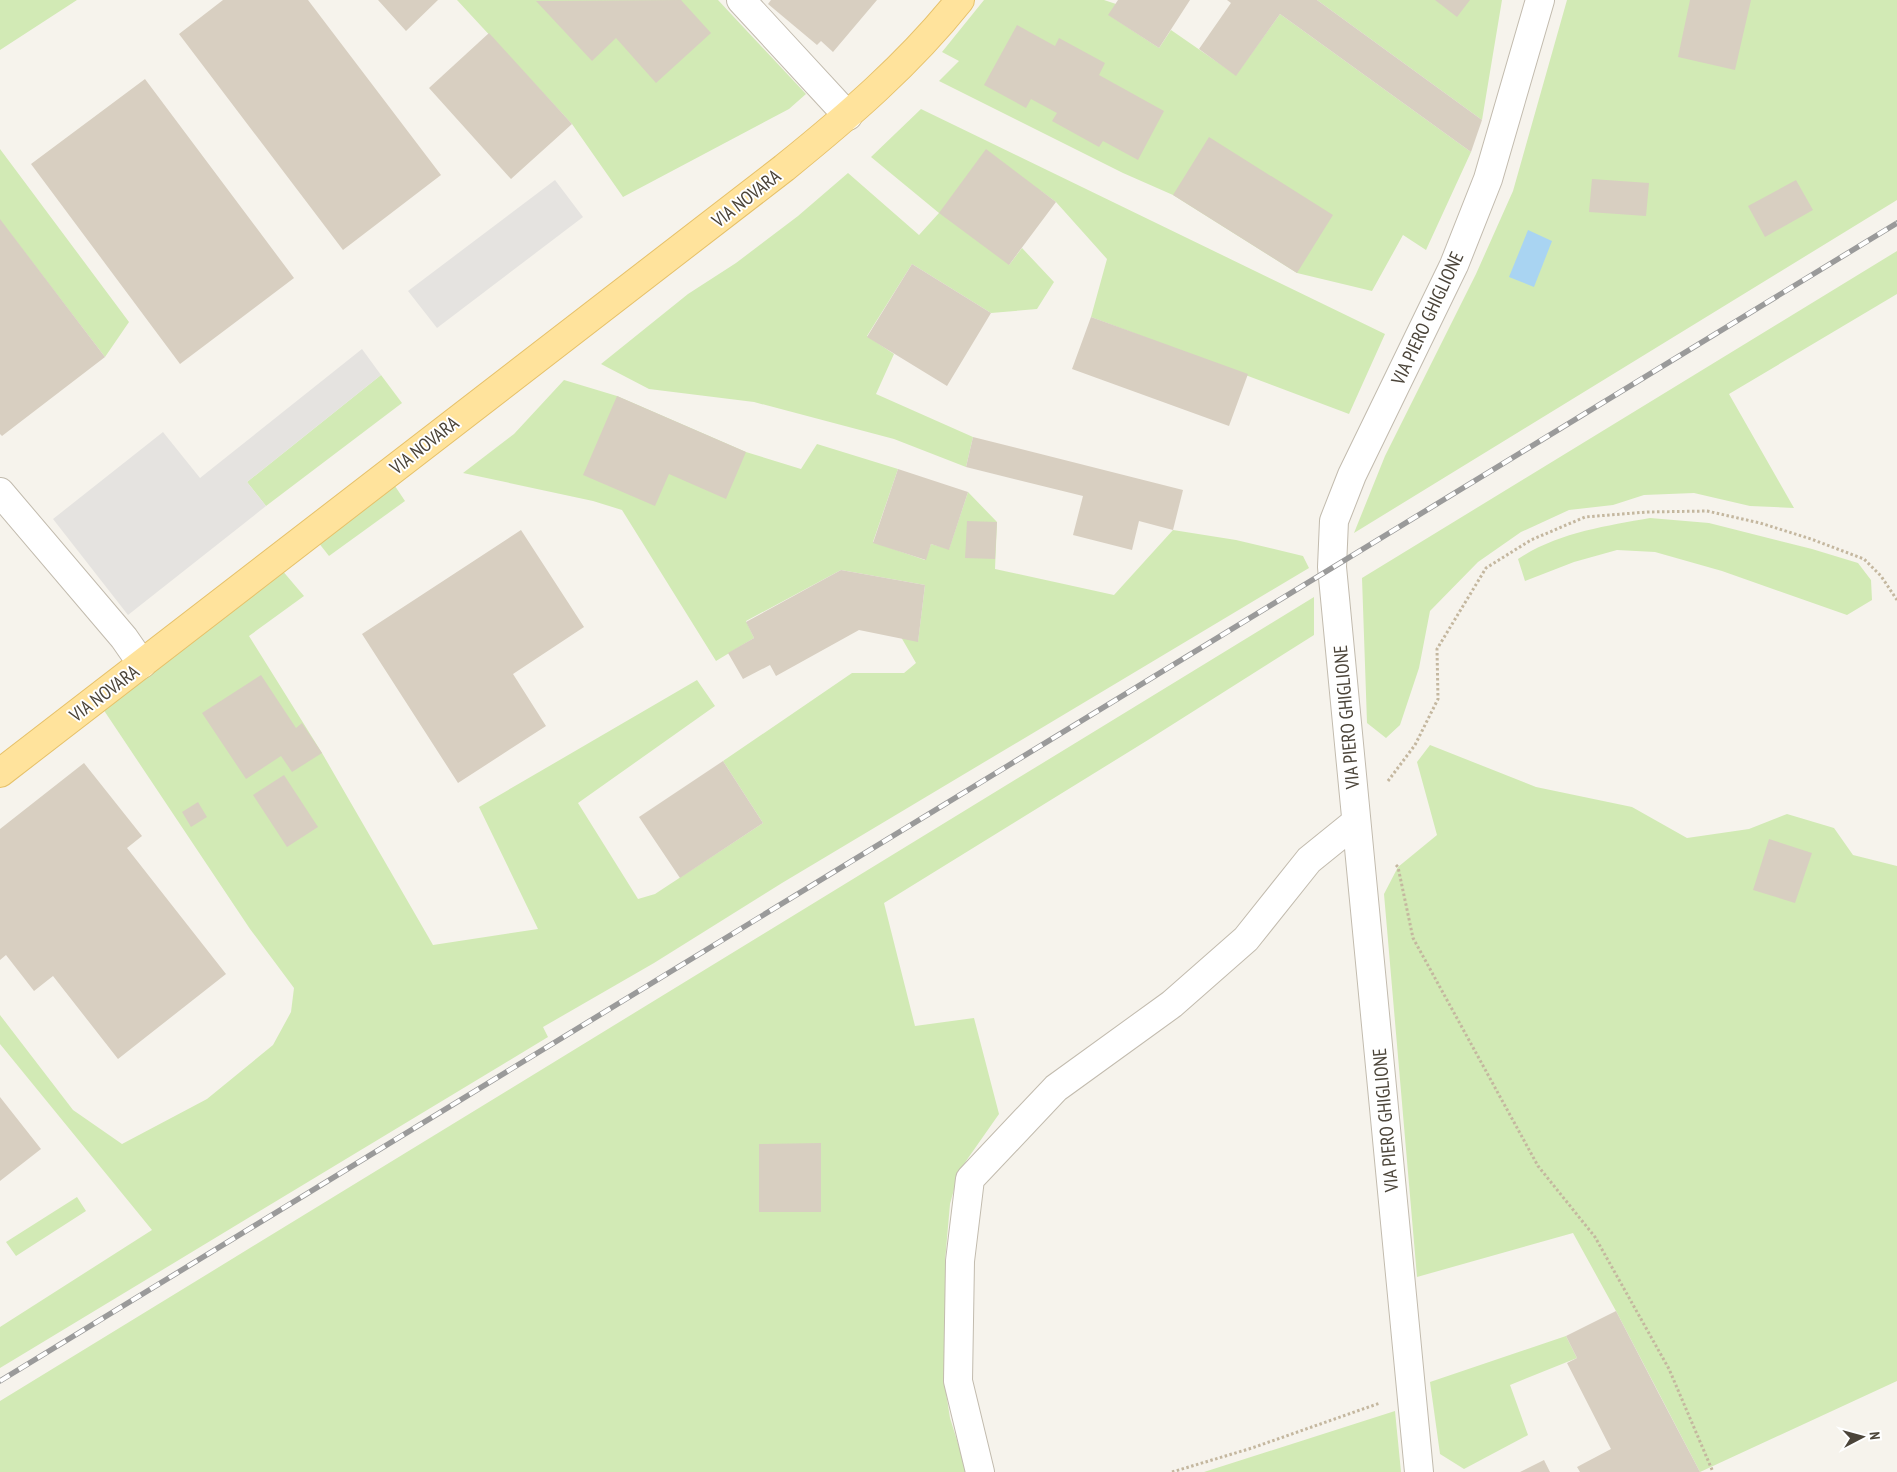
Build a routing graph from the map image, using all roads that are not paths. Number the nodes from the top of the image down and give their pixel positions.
1 (741, 0) edge
2 (960, 0) edge
3 (1540, 0) edge
4 (848, 116) junction
5 (0, 492) edge
6 (142, 664) junction
7 (0, 773) edge
8 (1356, 822) junction
9 (980, 1472) edge
10 (1419, 1472) edge

1 - 4 street
2 - 4 main road, VIA NOVARA
3 - 8 street, VIA PIERO GHIGLIONE
4 - 6 main road, VIA NOVARA
5 - 6 street
6 - 7 main road, VIA NOVARA
8 - 9 street
8 - 10 street, VIA PIERO GHIGLIONE

